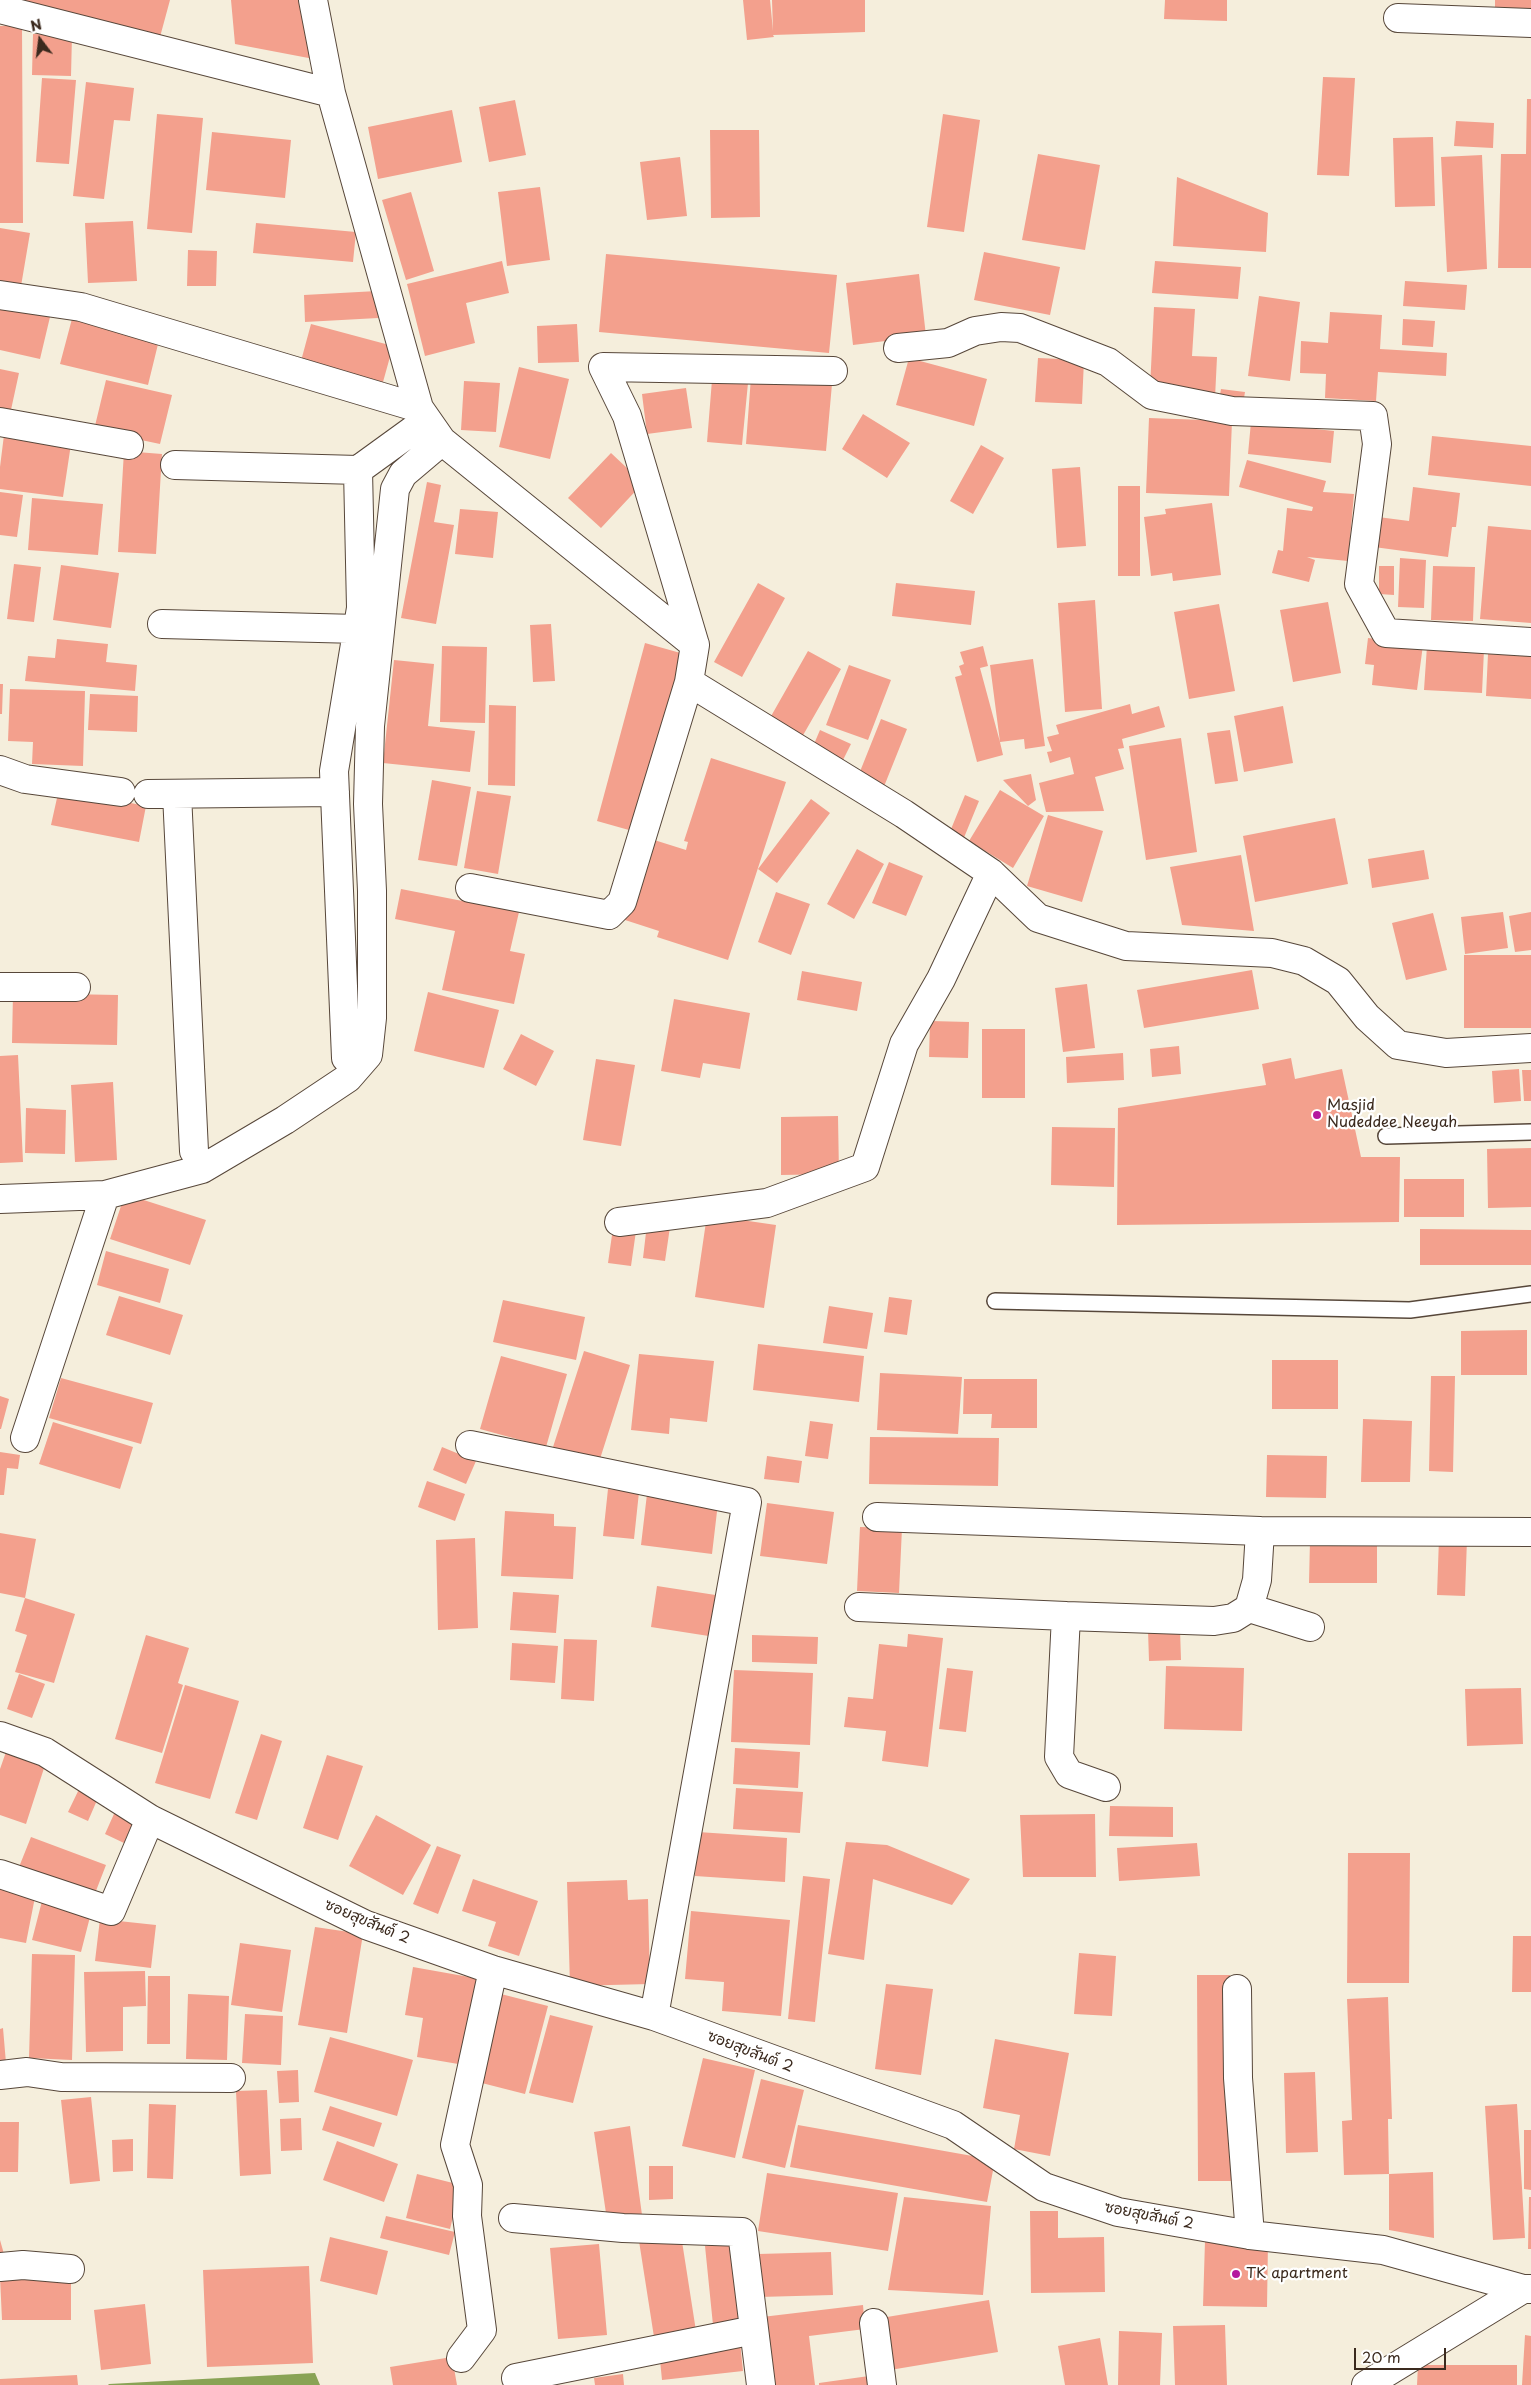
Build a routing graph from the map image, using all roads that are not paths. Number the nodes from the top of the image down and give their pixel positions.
1 (313, 0) edge
2 (0, 9) edge
3 (1398, 18) dead end
4 (1531, 23) edge
5 (331, 93) junction
6 (0, 294) edge
7 (898, 348) dead end
8 (833, 371) dead end
9 (0, 422) edge
10 (430, 423) junction
11 (129, 444) dead end
12 (175, 465) dead end
13 (358, 470) junction
14 (162, 624) dead end
15 (358, 629) junction
16 (1531, 642) edge
17 (696, 645) junction
18 (689, 682) junction
19 (0, 770) edge
20 (121, 792) dead end
21 (335, 792) junction
22 (148, 794) dead end
23 (176, 794) junction
24 (991, 873) junction
25 (470, 888) dead end
26 (0, 987) edge
27 (76, 987) dead end
28 (1531, 1048) edge
29 (346, 1058) dead end
30 (1531, 1132) edge
31 (1386, 1136) dead end
32 (194, 1151) dead end
33 (105, 1195) junction
34 (0, 1199) edge
35 (619, 1222) dead end
36 (1531, 1294) edge
37 (995, 1301) dead end
38 (25, 1438) dead end
39 (470, 1445) dead end
40 (877, 1517) dead end
41 (1260, 1530) junction
42 (1531, 1532) edge
43 (859, 1607) dead end
44 (1249, 1608) junction
45 (1066, 1616) junction
46 (1310, 1627) dead end
47 (0, 1736) edge
48 (1106, 1787) dead end
49 (150, 1819) junction
50 (0, 1874) edge
51 (493, 1970) junction
52 (1237, 1989) dead end
53 (654, 2016) junction
54 (0, 2075) edge
55 (232, 2078) dead end
56 (513, 2218) dead end
57 (1250, 2235) junction
58 (0, 2267) edge
59 (70, 2269) dead end
60 (1527, 2289) edge
61 (874, 2323) dead end
62 (754, 2330) junction
63 (461, 2358) dead end
64 (516, 2378) dead end
65 (761, 2385) edge
66 (882, 2385) edge
67 (1366, 2385) edge

1 - 5 street
2 - 5 street
3 - 4 street
5 - 10 street
6 - 10 street
7 - 16 street
8 - 17 street
9 - 11 street
10 - 13 street
10 - 17 street
10 - 33 street
12 - 13 street
13 - 15 street
14 - 15 street
15 - 21 street
17 - 18 street
18 - 24 street
18 - 25 street
19 - 20 street
21 - 23 street
21 - 29 street
22 - 23 street
23 - 32 street
24 - 28 street
24 - 35 street
26 - 27 street
30 - 31 lane
33 - 34 street
33 - 38 street
36 - 37 lane
39 - 53 street
40 - 41 street
41 - 42 street
41 - 44 street
43 - 45 street
44 - 45 street
44 - 46 street
45 - 48 street
47 - 49 street, ซอยสุขสันต์ 2
49 - 50 street
49 - 51 street, ซอยสุขสันต์ 2
51 - 53 street, ซอยสุขสันต์ 2
51 - 63 street
52 - 57 street
53 - 57 street, ซอยสุขสันต์ 2
54 - 55 street
56 - 62 street
57 - 60 street, ซอยสุขสันต์ 2
58 - 59 street
60 - 67 street
61 - 66 street
62 - 64 street
62 - 65 street

